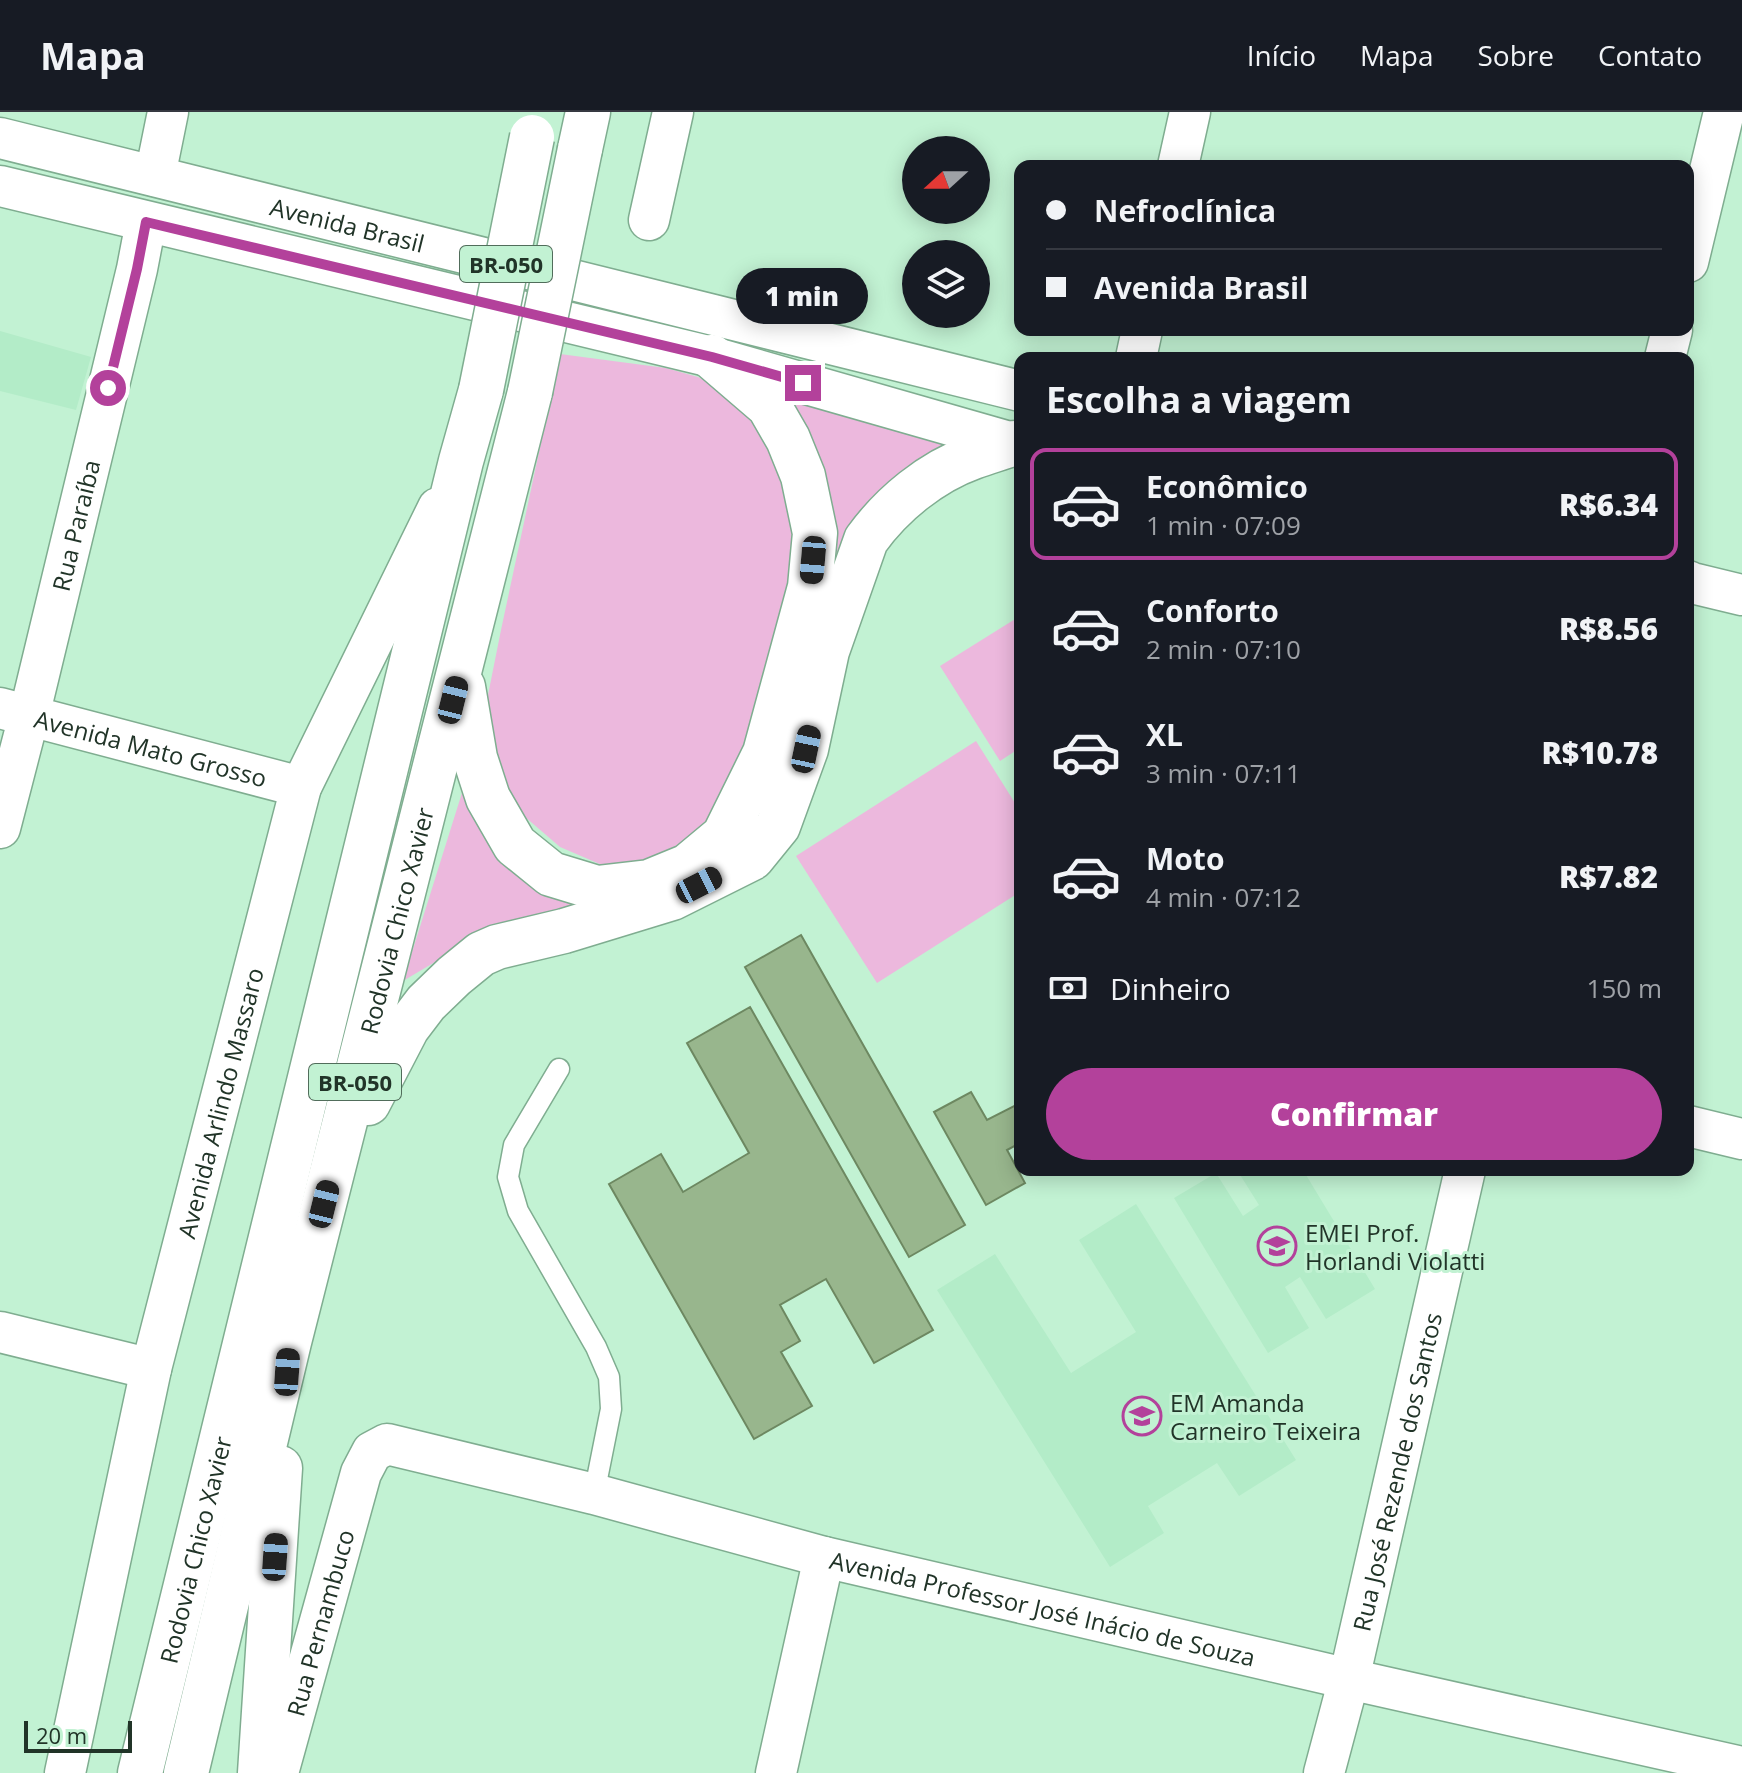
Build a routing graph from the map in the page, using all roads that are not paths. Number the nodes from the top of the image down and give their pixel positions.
1 (168, 112) edge
2 (673, 112) edge
3 (1190, 112) edge
4 (1724, 112) edge
5 (534, 124) edge
6 (584, 130) edge
7 (0, 138) edge
8 (1179, 160) edge
9 (155, 176) junction
10 (0, 186) edge
11 (649, 220) dead end
12 (146, 222) junction
13 (1694, 237) edge
14 (712, 357) junction
15 (1014, 390) edge
16 (1014, 443) edge
17 (1014, 445) edge
18 (461, 461) junction
19 (1694, 584) edge
20 (1742, 595) edge
21 (460, 670) junction
22 (15, 712) edge
23 (301, 787) junction
24 (0, 828) edge
25 (559, 1069) dead end
26 (1694, 1127) edge
27 (1742, 1139) edge
28 (331, 1176) junction
29 (1464, 1176) edge
30 (0, 1332) edge
31 (289, 1342) junction
32 (151, 1369) junction
33 (361, 1473) joint
34 (594, 1494) junction
35 (824, 1557) junction
36 (1349, 1679) junction
37 (1742, 1767) edge
38 (65, 1773) edge
39 (140, 1773) edge
40 (186, 1773) edge
41 (260, 1773) edge
42 (278, 1773) edge
43 (776, 1773) edge
44 (1324, 1773) edge

1 - 9 street
2 - 11 street
3 - 8 street
4 - 13 street
5 - 18 highway, Rodovia Chico Xavier / BR-050, bridge
6 - 21 highway, Rodovia Chico Xavier / BR-050, bridge
7 - 9 street, Avenida Brasil
9 - 15 street, Avenida Brasil
10 - 12 street, Avenida Brasil
12 - 14 street, Avenida Brasil
12 - 22 street, Rua Paraíba
14 - 16 street, Avenida Brasil
14 - 21 highway
17 - 28 highway
18 - 23 street, Avenida Arlindo Massaro
18 - 39 highway, Rodovia Chico Xavier / BR-050
19 - 20 street
21 - 28 highway, Rodovia Chico Xavier / BR-050
22 - 23 street, Avenida Mato Grosso
22 - 24 street, Rua Paraíba
23 - 32 street, Avenida Arlindo Massaro
25 - 34 lane
26 - 27 street
28 - 31 highway, Rodovia Chico Xavier / BR-050
29 - 36 street, Rua José Rezende dos Santos
30 - 32 street
31 - 40 highway, Rodovia Chico Xavier / BR-050
31 - 41 highway
32 - 38 street, Avenida Arlindo Massaro
33 - 34 street, Avenida Professor José Inácio de Souza
33 - 42 street, Rua Pernambuco
34 - 35 street, Avenida Professor José Inácio de Souza
35 - 36 street, Avenida Professor José Inácio de Souza
35 - 43 street
36 - 37 street, Avenida Professor José Inácio de Souza
36 - 44 street, Rua José Rezende dos Santos

